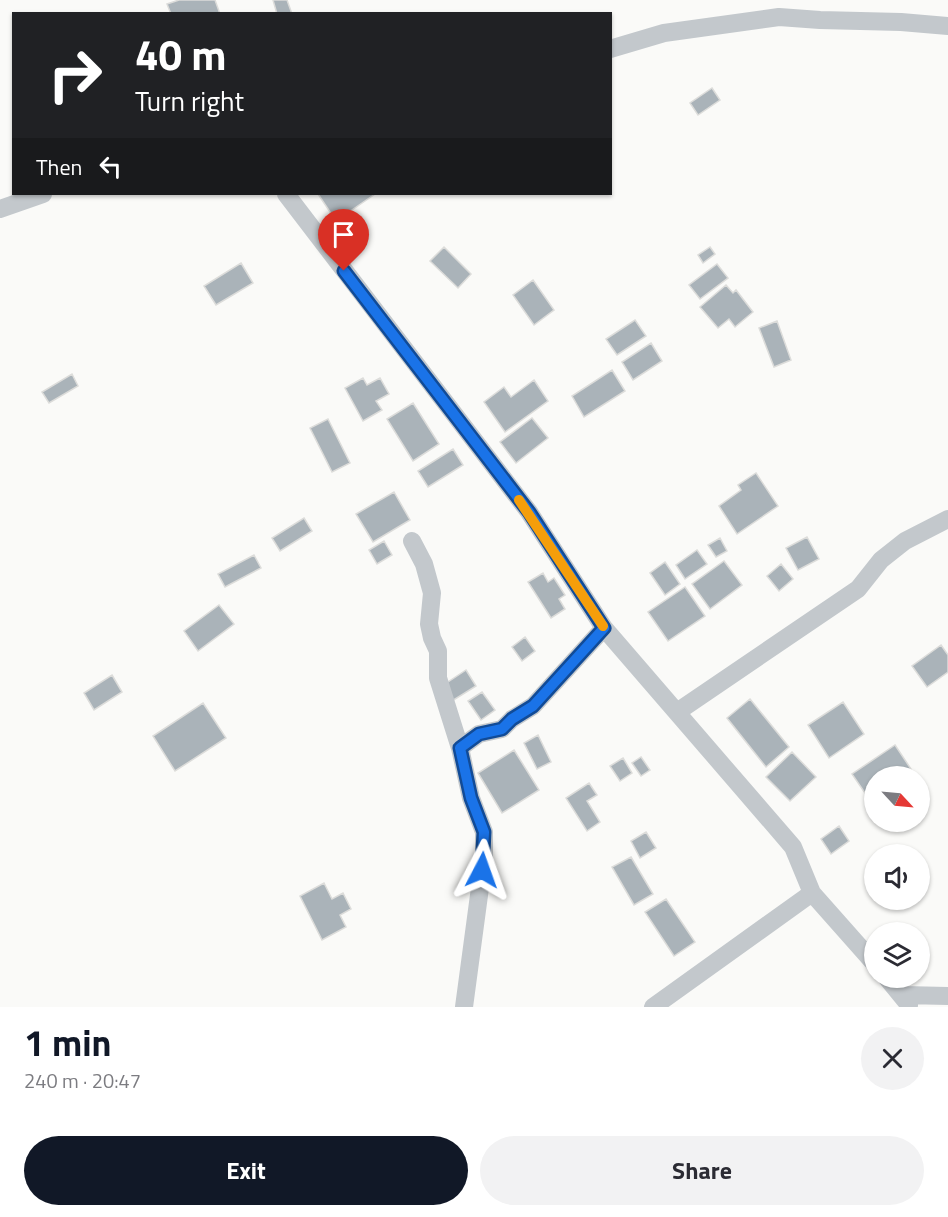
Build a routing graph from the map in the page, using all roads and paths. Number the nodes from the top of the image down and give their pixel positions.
1 (948, 26) edge
2 (612, 48) edge
3 (40, 195) edge
4 (287, 195) edge
5 (0, 209) edge
6 (948, 519) edge
7 (411, 542) dead end
8 (604, 628) junction
9 (676, 712) junction
10 (460, 748) junction
11 (812, 893) junction
12 (864, 952) edge
13 (896, 988) edge
14 (948, 996) edge
15 (906, 1001) edge
16 (464, 1007) edge
17 (653, 1007) edge

1 - 2 street
3 - 5 street
4 - 8 street
6 - 9 street
7 - 10 street
8 - 9 street
8 - 10 street
9 - 11 street
10 - 16 street
11 - 12 street
11 - 17 street
13 - 15 street
14 - 15 street

